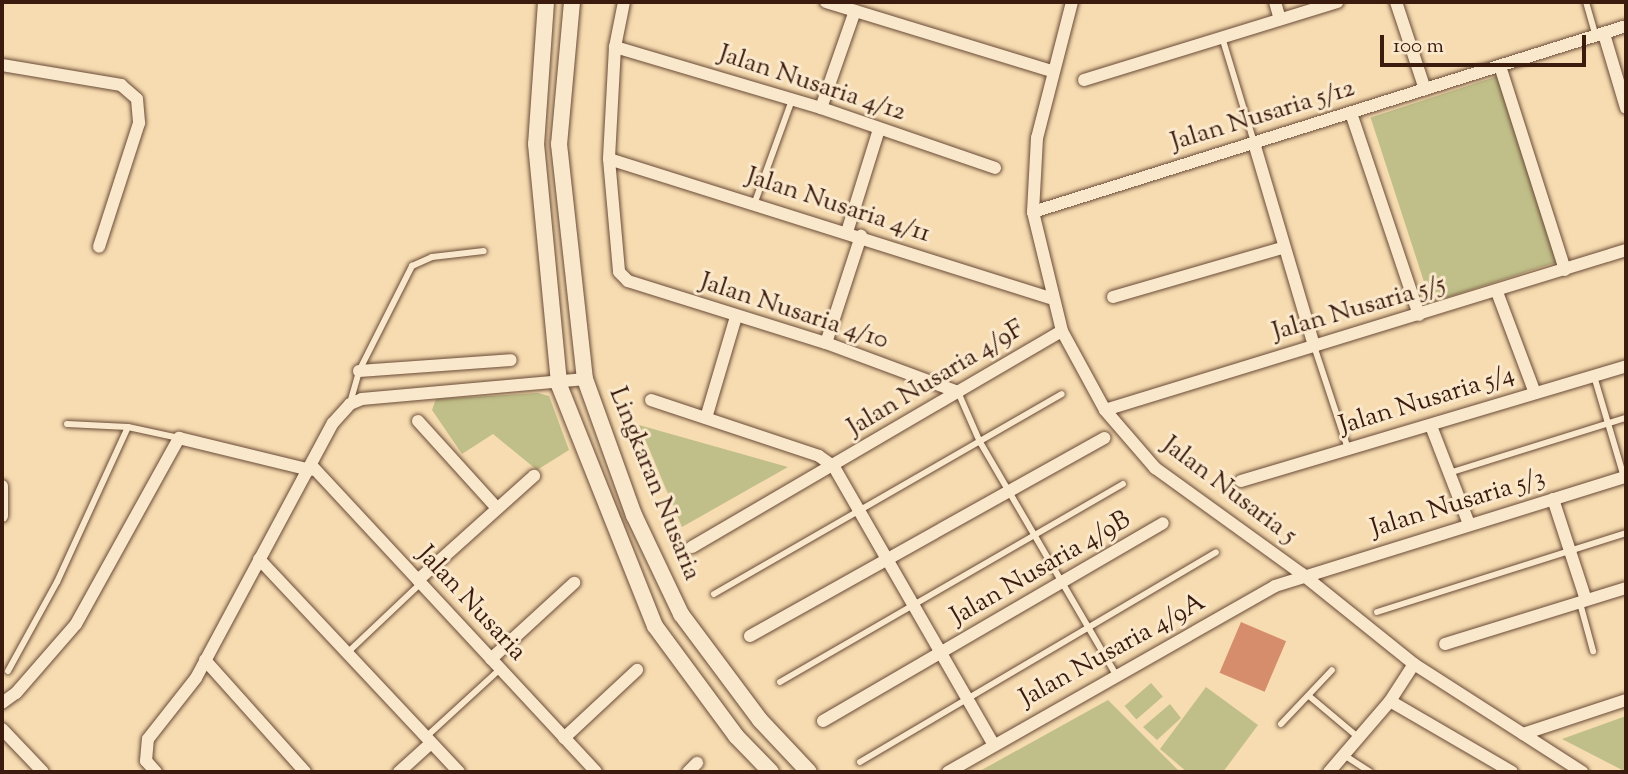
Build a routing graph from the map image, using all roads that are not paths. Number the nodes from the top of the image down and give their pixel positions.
1 (546, 2) edge
2 (572, 2) edge
3 (624, 2) edge
4 (826, 2) edge
5 (1072, 2) edge
6 (1275, 2) edge
7 (1337, 2) edge
8 (1396, 2) edge
9 (1586, 2) edge
10 (849, 7) edge
11 (1280, 19) junction
12 (1626, 26) edge
13 (1600, 35) junction
14 (1222, 37) junction
15 (615, 47) junction
16 (2, 65) edge
17 (1500, 66) junction
18 (1051, 71) junction
19 (1084, 80) dead end
20 (1425, 89) junction
21 (792, 100) junction
22 (821, 108) junction
23 (1626, 108) edge
24 (1351, 113) junction
25 (879, 129) junction
26 (1254, 143) junction
27 (609, 159) junction
28 (995, 167) dead end
29 (755, 202) junction
30 (1033, 212) junction
31 (847, 232) junction
32 (861, 236) junction
33 (99, 247) dead end
34 (1282, 248) junction
35 (1626, 250) edge
36 (484, 251) dead end
37 (1564, 270) junction
38 (1497, 292) junction
39 (1113, 297) dead end
40 (1052, 299) junction
41 (1419, 315) junction
42 (736, 317) junction
43 (1062, 331) junction
44 (826, 343) junction
45 (1314, 346) junction
46 (511, 360) dead end
47 (1626, 366) edge
48 (359, 371) junction
49 (1594, 376) junction
50 (585, 379) junction
51 (559, 385) junction
52 (958, 392) junction
53 (1535, 393) junction
54 (1062, 394) dead end
55 (651, 400) dead end
56 (350, 404) junction
57 (1105, 410) junction
58 (706, 418) junction
59 (1626, 418) edge
60 (418, 422) dead end
61 (67, 424) dead end
62 (1606, 424) junction
63 (1431, 426) junction
64 (128, 427) junction
65 (179, 438) junction
66 (1104, 438) dead end
67 (981, 442) junction
68 (1348, 449) junction
69 (834, 467) junction
70 (311, 468) junction
71 (1449, 473) junction
72 (534, 476) dead end
73 (1625, 477) edge
74 (1241, 481) dead end
75 (1123, 484) dead end
76 (2, 486) edge
77 (1009, 491) junction
78 (1553, 499) junction
79 (497, 508) junction
80 (860, 513) junction
81 (2, 516) edge
82 (1163, 523) dead end
83 (1469, 524) junction
84 (1626, 533) edge
85 (1034, 537) junction
86 (692, 547) dead end
87 (1570, 550) junction
88 (1216, 552) dead end
89 (259, 559) junction
90 (887, 560) junction
91 (1303, 574) junction
92 (419, 582) junction
93 (1061, 582) junction
94 (573, 583) dead end
95 (1626, 587) edge
96 (714, 594) dead end
97 (1583, 600) junction
98 (914, 606) junction
99 (1377, 612) dead end
100 (1090, 628) junction
101 (750, 636) dead end
102 (1445, 644) dead end
103 (1593, 651) dead end
104 (941, 653) junction
105 (346, 654) junction
106 (205, 660) junction
107 (496, 664) junction
108 (1414, 664) junction
109 (638, 670) dead end
110 (1332, 670) dead end
111 (8, 671) dead end
112 (1116, 675) junction
113 (780, 682) dead end
114 (1309, 696) junction
115 (967, 699) junction
116 (1626, 700) edge
117 (1390, 701) junction
118 (2, 702) edge
119 (823, 721) dead end
120 (1281, 724) dead end
121 (2, 729) edge
122 (1524, 734) junction
123 (564, 738) junction
124 (1359, 738) junction
125 (429, 740) junction
126 (993, 744) junction
127 (1344, 755) junction
128 (860, 762) dead end
129 (43, 772) edge
130 (156, 772) edge
131 (305, 772) edge
132 (399, 772) edge
133 (459, 772) edge
134 (596, 772) edge
135 (771, 772) edge
136 (809, 772) edge
137 (948, 772) edge
138 (1329, 772) edge
139 (1370, 772) edge
140 (1513, 772) edge
141 (1582, 772) edge

1 - 51 main road, Lingkaran Nusaria
2 - 50 main road, Lingkaran Nusaria
3 - 15 street
4 - 10 street
5 - 18 street, Jalan Nusaria 5
6 - 11 street
7 - 11 street
8 - 20 street
9 - 13 lane
10 - 18 street
10 - 22 street
11 - 14 street
12 - 13 street, Jalan Nusaria 5/12
13 - 17 street, Jalan Nusaria 5/12
13 - 23 street
14 - 19 street
14 - 26 lane
15 - 21 street, Jalan Nusaria 4/12
15 - 27 street
16 - 33 street
17 - 20 street, Jalan Nusaria 5/12
17 - 37 street
18 - 30 street, Jalan Nusaria 5
20 - 24 street, Jalan Nusaria 5/12
21 - 22 street, Jalan Nusaria 4/12
21 - 29 lane
22 - 25 street, Jalan Nusaria 4/12
24 - 26 street, Jalan Nusaria 5/12
24 - 41 street
25 - 28 street, Jalan Nusaria 4/12
25 - 31 street
26 - 30 street, Jalan Nusaria 5/12
26 - 34 street
27 - 29 street, Jalan Nusaria 4/11
27 - 42 street, Jalan Nusaria 4/10
29 - 31 street, Jalan Nusaria 4/11
30 - 40 street, Jalan Nusaria 5
31 - 32 street, Jalan Nusaria 4/11
32 - 40 street, Jalan Nusaria 4/11
32 - 44 street
34 - 39 street
34 - 45 street
35 - 37 street, Jalan Nusaria 5/5
36 - 48 lane
37 - 38 street, Jalan Nusaria 5/5
38 - 41 street, Jalan Nusaria 5/5
38 - 53 street
40 - 43 street, Jalan Nusaria 5
41 - 45 street, Jalan Nusaria 5/5
42 - 44 street, Jalan Nusaria 4/10
42 - 58 street
43 - 52 street, Jalan Nusaria 4/9F
43 - 57 street, Jalan Nusaria 5
44 - 52 street, Jalan Nusaria 4/10
45 - 57 street, Jalan Nusaria 5/5
45 - 68 lane
46 - 48 street
47 - 49 street, Jalan Nusaria 5/4
48 - 56 lane
49 - 53 street, Jalan Nusaria 5/4
49 - 62 lane
50 - 51 street
50 - 136 main road, Lingkaran Nusaria
51 - 56 street
51 - 135 main road, Lingkaran Nusaria
52 - 67 lane
52 - 69 street, Jalan Nusaria 4/9F
53 - 63 street, Jalan Nusaria 5/4
54 - 67 lane
55 - 58 street
56 - 70 street
57 - 91 street, Jalan Nusaria 5
58 - 69 street
59 - 62 lane
60 - 79 street
61 - 64 lane
62 - 71 lane
62 - 73 lane
63 - 68 street, Jalan Nusaria 5/4
63 - 71 street
64 - 65 lane
64 - 111 lane
65 - 70 street
65 - 118 street
66 - 77 street
67 - 77 lane
67 - 80 lane
68 - 74 street, Jalan Nusaria 5/4
69 - 80 street
69 - 86 street, Jalan Nusaria 4/9F
70 - 89 street
70 - 92 street, Jalan Nusaria
71 - 83 street
72 - 79 street
73 - 78 street, Jalan Nusaria 5/3
75 - 85 lane
76 - 81 street
77 - 85 lane
77 - 90 street
78 - 83 street, Jalan Nusaria 5/3
78 - 87 street
79 - 92 street
80 - 90 street
80 - 96 lane
82 - 93 street, Jalan Nusaria 4/9B
83 - 91 street, Jalan Nusaria 5/3
84 - 87 lane
85 - 93 lane
85 - 98 lane
87 - 97 street
87 - 99 lane
88 - 100 lane
89 - 105 street
89 - 106 street
90 - 98 street
90 - 101 street
91 - 108 street, Jalan Nusaria 5
91 - 112 street, Jalan Nusaria 4/9A
92 - 105 lane
92 - 107 street, Jalan Nusaria
93 - 100 lane
93 - 104 street, Jalan Nusaria 4/9B
94 - 107 street
95 - 97 street
97 - 102 street
97 - 103 lane
98 - 104 street
98 - 113 lane
100 - 112 lane
100 - 115 lane
104 - 115 street
104 - 119 street, Jalan Nusaria 4/9B
105 - 125 street
106 - 130 street
106 - 131 street
107 - 123 street, Jalan Nusaria
107 - 125 lane
108 - 117 street
108 - 122 street, Jalan Nusaria 5
109 - 123 street
110 - 114 lane
112 - 126 street, Jalan Nusaria 4/9A
114 - 120 lane
114 - 124 lane
115 - 126 street
115 - 128 lane
116 - 122 street
117 - 124 street
117 - 140 street
121 - 129 street
122 - 141 street, Jalan Nusaria 5
123 - 134 street, Jalan Nusaria
124 - 127 street
125 - 132 street
125 - 133 street
126 - 137 street, Jalan Nusaria 4/9A
127 - 138 street
127 - 139 lane

